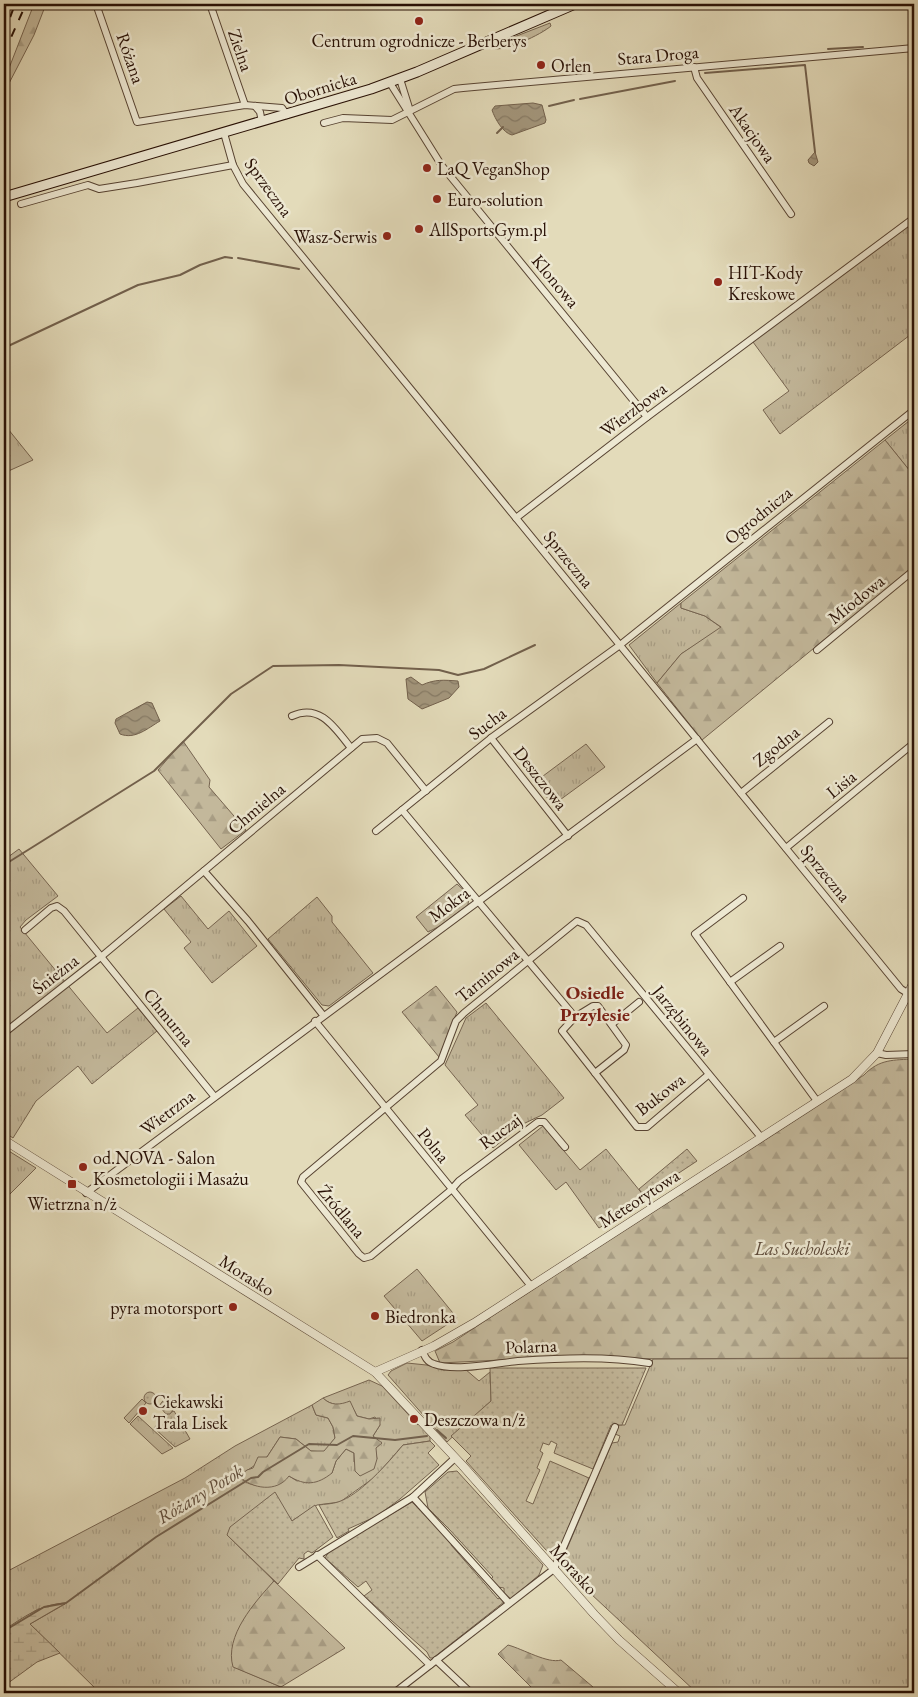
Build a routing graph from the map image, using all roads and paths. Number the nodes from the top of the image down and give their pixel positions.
1 (96, 4) edge
2 (210, 4) edge
3 (575, 4) edge
4 (914, 48) edge
5 (694, 67) junction
6 (400, 79) junction
7 (390, 83) junction
8 (244, 106) junction
9 (255, 106) junction
10 (410, 112) junction
11 (287, 115) junction
12 (262, 122) junction
13 (324, 123) dead end
14 (224, 133) junction
15 (232, 165) junction
16 (4, 197) edge
17 (21, 204) dead end
18 (791, 214) dead end
19 (914, 218) edge
20 (914, 410) edge
21 (648, 416) junction
22 (516, 518) junction
23 (914, 570) edge
24 (620, 644) junction
25 (817, 650) dead end
26 (292, 716) dead end
27 (829, 722) dead end
28 (491, 738) junction
29 (697, 739) junction
30 (914, 743) edge
31 (351, 748) junction
32 (426, 791) junction
33 (741, 793) junction
34 (402, 810) junction
35 (376, 831) dead end
36 (568, 836) junction
37 (786, 848) junction
38 (204, 871) junction
39 (743, 898) dead end
40 (478, 900) junction
41 (583, 922) joint
42 (25, 930) dead end
43 (780, 946) dead end
44 (102, 956) junction
45 (528, 960) junction
46 (730, 982) junction
47 (914, 982) edge
48 (909, 994) junction
49 (639, 1002) dead end
50 (824, 1006) dead end
51 (323, 1015) junction
52 (575, 1017) junction
53 (316, 1021) junction
54 (612, 1024) junction
55 (4, 1033) edge
56 (774, 1042) junction
57 (877, 1053) junction
58 (914, 1054) edge
59 (595, 1073) junction
60 (708, 1075) junction
61 (216, 1094) junction
62 (816, 1100) junction
63 (385, 1108) junction
64 (760, 1136) junction
65 (4, 1140) edge
66 (565, 1147) dead end
67 (451, 1190) junction
68 (86, 1192) junction
69 (531, 1286) junction
70 (422, 1350) junction
71 (649, 1363) dead end
72 (375, 1372) junction
73 (615, 1427) dead end
74 (455, 1458) junction
75 (413, 1497) junction
76 (317, 1555) junction
77 (299, 1567) dead end
78 (554, 1569) junction
79 (509, 1603) junction
80 (436, 1660) junction
81 (430, 1664) junction
82 (394, 1693) edge
83 (471, 1693) edge
84 (679, 1693) edge

1 - 8 street, Różana
2 - 8 street, Zielna
3 - 6 main road, Obornicka
4 - 5 street, Stara Droga
5 - 10 street, Stara Droga
5 - 18 street, Akacjowa
6 - 7 main road, Obornicka
6 - 10 street
7 - 10 street
7 - 11 main road, Obornicka
8 - 9 street
9 - 11 street
9 - 12 street
10 - 13 street
10 - 21 street, Klonowa
11 - 12 main road, Obornicka
12 - 14 main road, Obornicka
14 - 15 street, Sprzeczna
14 - 16 main road, Obornicka
15 - 17 street
15 - 22 street, Sprzeczna
19 - 21 street, Wierzbowa
20 - 24 street, Ogrodnicza
21 - 22 street, Wierzbowa
22 - 24 street, Sprzeczna
23 - 25 street, Miodowa
24 - 28 street, Sucha
24 - 29 street, Sprzeczna
26 - 31 street
27 - 33 street, Zgodna
28 - 32 street, Sucha
28 - 36 street, Deszczowa
29 - 33 street, Sprzeczna
29 - 36 street, Mokra
30 - 37 street, Lisia
31 - 32 street, Chmielna
31 - 38 street, Chmielna
32 - 34 street, Sucha
33 - 37 street, Sprzeczna
34 - 35 street, Sucha
34 - 40 street
36 - 40 street, Mokra
37 - 48 street, Sprzeczna
38 - 44 street, Chmielna
38 - 51 street
39 - 46 street
40 - 45 street
40 - 51 street, Mokra
41 - 45 street, Tarninowa
41 - 60 street, Jarzębinowa
42 - 44 street, Chmurna
43 - 46 street
44 - 55 street, Śnieżna
44 - 61 street, Chmurna
45 - 52 street
45 - 63 street, Tarninowa
46 - 56 street
47 - 48 street, Meteorytowa
48 - 57 street, Meteorytowa
49 - 54 street
50 - 56 street
51 - 53 street, Mokra
52 - 54 street
52 - 59 street
53 - 61 street, Mokra
53 - 63 street, Polna
54 - 59 street
56 - 62 street
57 - 58 street
57 - 62 street, Meteorytowa
59 - 60 street, Bukowa
60 - 64 street, Jarzębinowa
61 - 68 street, Wietrzna
62 - 64 street, Meteorytowa
63 - 67 street, Polna
63 - 67 street, Źródlana
64 - 69 street, Meteorytowa
65 - 68 street, Morasko
66 - 67 street, Ruczaj
67 - 69 street, Polna
68 - 72 street, Morasko
69 - 70 street, Meteorytowa
70 - 71 street, Polarna
70 - 72 street, Meteorytowa
72 - 74 street, Morasko
73 - 78 street
74 - 75 street
74 - 78 street, Morasko
75 - 76 street
75 - 79 street
76 - 77 street
76 - 81 street
78 - 79 street
78 - 84 street, Morasko
79 - 80 street
80 - 81 street
80 - 83 street
81 - 82 street

